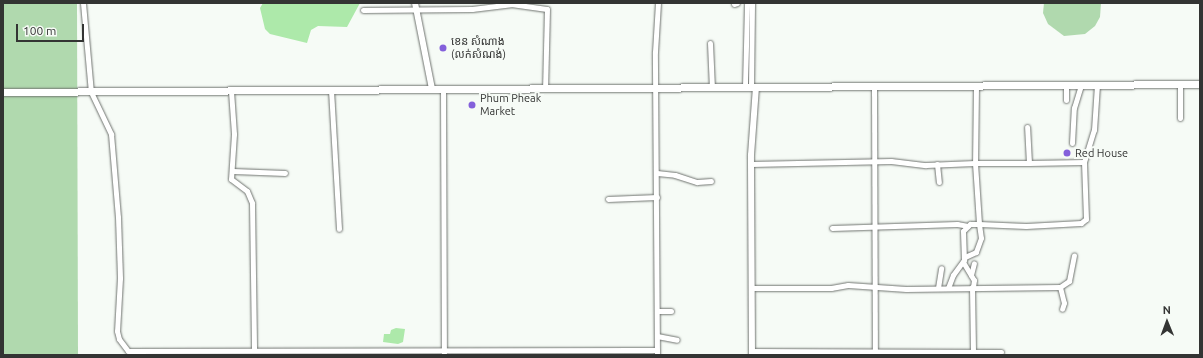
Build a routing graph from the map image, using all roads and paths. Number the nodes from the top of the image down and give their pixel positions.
1 (83, 3) edge
2 (415, 3) edge
3 (658, 3) edge
4 (747, 3) edge
5 (752, 3) edge
6 (363, 10) dead end
7 (416, 11) junction
8 (710, 43) dead end
9 (1180, 84) junction
10 (1200, 84) edge
11 (1066, 85) junction
12 (1097, 85) junction
13 (874, 86) junction
14 (976, 86) junction
15 (1081, 86) junction
16 (751, 87) junction
17 (656, 88) junction
18 (712, 88) junction
19 (432, 89) junction
20 (443, 89) junction
21 (545, 89) junction
22 (331, 90) junction
23 (231, 91) junction
24 (3, 92) edge
25 (91, 92) junction
26 (1066, 100) dead end
27 (1180, 118) dead end
28 (1028, 127) dead end
29 (1072, 143) dead end
30 (876, 162) junction
31 (1084, 162) junction
32 (975, 163) junction
33 (1029, 163) junction
34 (752, 164) junction
35 (937, 164) junction
36 (233, 172) junction
37 (285, 173) dead end
38 (657, 174) junction
39 (711, 181) dead end
40 (939, 182) dead end
41 (657, 197) junction
42 (608, 200) dead end
43 (979, 224) junction
44 (968, 226) junction
45 (874, 227) junction
46 (832, 228) dead end
47 (339, 229) dead end
48 (1074, 255) dead end
49 (964, 260) junction
50 (974, 262) dead end
51 (941, 268) dead end
52 (971, 275) junction
53 (1060, 287) junction
54 (753, 288) junction
55 (875, 288) junction
56 (938, 288) junction
57 (948, 288) junction
58 (973, 288) junction
59 (1062, 309) dead end
60 (657, 311) junction
61 (670, 311) dead end
62 (657, 336) junction
63 (677, 340) dead end
64 (254, 350) junction
65 (974, 350) junction
66 (875, 351) junction
67 (1001, 352) dead end
68 (128, 353) edge
69 (325, 353) edge
70 (444, 353) edge
71 (504, 353) edge
72 (657, 353) edge
73 (752, 353) edge
74 (910, 353) edge

1 - 25 street
2 - 7 street
3 - 17 street
4 - 16 street
5 - 16 street
6 - 7 street
7 - 19 street
7 - 21 street
8 - 18 street
9 - 10 main road
9 - 12 main road
9 - 27 street
11 - 14 main road
11 - 15 main road
11 - 26 street
12 - 15 main road
12 - 31 street
13 - 14 main road
13 - 16 main road
13 - 30 street
14 - 32 street
15 - 29 street
16 - 18 main road
16 - 34 street
17 - 18 main road
17 - 21 main road
17 - 38 street
19 - 20 main road
19 - 22 main road
20 - 21 main road
20 - 70 street
22 - 23 main road
22 - 47 street
23 - 25 main road
23 - 36 street
24 - 25 main road
25 - 68 street
28 - 33 street
30 - 34 street
30 - 35 street
30 - 45 street
31 - 33 street
31 - 43 street
32 - 33 street
32 - 35 street
32 - 43 street
34 - 54 street
35 - 40 street
36 - 37 street
36 - 64 street
38 - 39 street
38 - 41 street
41 - 42 street
41 - 60 street
43 - 44 street
43 - 49 street
44 - 45 street
44 - 49 street
45 - 46 street
45 - 55 street
48 - 53 street
49 - 52 street
49 - 57 street
50 - 52 street
51 - 56 street
52 - 58 street
53 - 58 street
53 - 59 street
54 - 55 street
54 - 73 street
55 - 56 street
55 - 66 street
56 - 57 street
57 - 58 street
58 - 65 street
60 - 61 street
60 - 62 street
62 - 63 street
62 - 72 street
64 - 68 street
64 - 69 street
65 - 67 street
65 - 74 street
66 - 73 street
66 - 74 street
69 - 70 street
70 - 71 street
71 - 72 street

